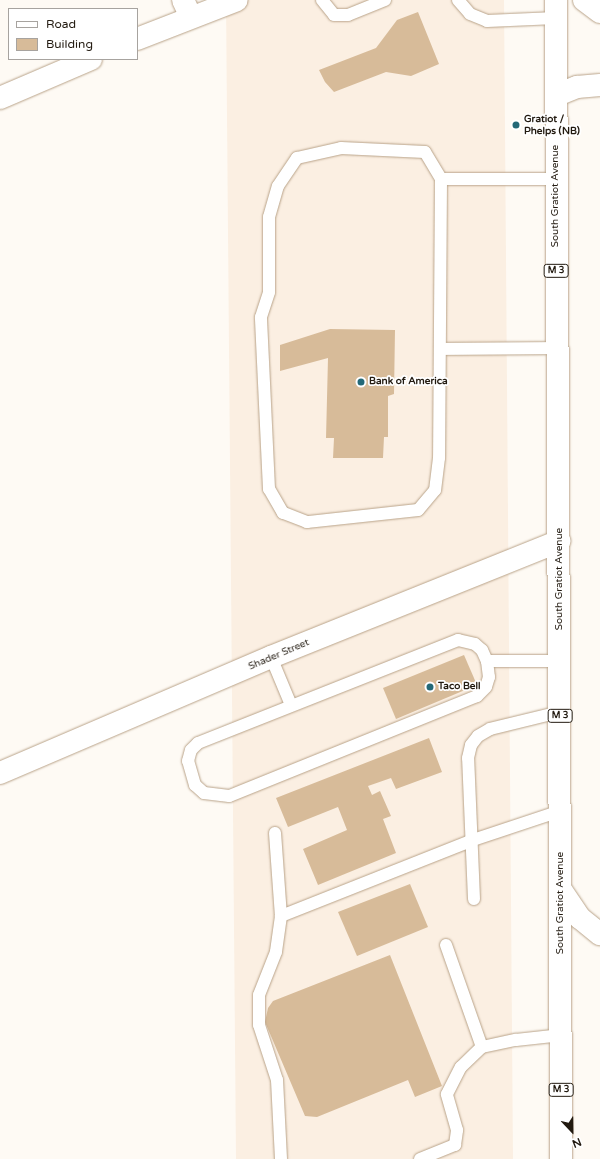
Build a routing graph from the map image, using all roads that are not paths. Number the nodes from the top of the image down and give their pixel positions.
1 (237, 0) edge
2 (322, 0) edge
3 (385, 0) edge
4 (458, 0) edge
5 (584, 0) edge
6 (187, 8) edge
7 (556, 9) edge
8 (600, 12) edge
9 (138, 38) edge
10 (89, 60) edge
11 (600, 85) edge
12 (557, 95) junction
13 (0, 98) edge
14 (441, 179) junction
15 (555, 179) junction
16 (557, 348) junction
17 (440, 349) junction
18 (560, 541) junction
19 (271, 658) junction
20 (487, 660) junction
21 (560, 662) junction
22 (291, 705) junction
23 (560, 712) junction
24 (0, 773) edge
25 (560, 811) junction
26 (275, 834) dead end
27 (470, 841) junction
28 (561, 890) junction
29 (474, 899) dead end
30 (281, 916) junction
31 (600, 934) edge
32 (446, 945) dead end
33 (562, 1035) junction
34 (482, 1047) junction
35 (281, 1159) edge
36 (420, 1159) edge
37 (561, 1159) edge

1 - 6 main road
2 - 3 lane
4 - 7 lane
5 - 8 main road
6 - 9 main road
7 - 12 main road, South Gratiot Avenue / M 3
10 - 13 main road
11 - 12 main road
12 - 15 main road, South Gratiot Avenue / M 3
14 - 15 lane
14 - 17 lane
14 - 17 lane
15 - 16 main road, South Gratiot Avenue / M 3
16 - 17 lane
16 - 18 main road, South Gratiot Avenue / M 3
18 - 19 main road, Shader Street
18 - 21 main road, South Gratiot Avenue / M 3
19 - 22 lane
19 - 24 main road, Shader Street
20 - 21 lane
20 - 22 lane
20 - 22 lane
21 - 23 main road, South Gratiot Avenue / M 3
23 - 25 main road, South Gratiot Avenue / M 3
23 - 27 lane
25 - 27 lane
25 - 28 main road, South Gratiot Avenue / M 3
26 - 30 lane
27 - 29 lane
27 - 30 lane
28 - 31 main road
28 - 33 main road, South Gratiot Avenue / M 3
30 - 35 lane
32 - 34 lane
33 - 34 lane
33 - 37 main road, South Gratiot Avenue / M 3
34 - 36 lane

